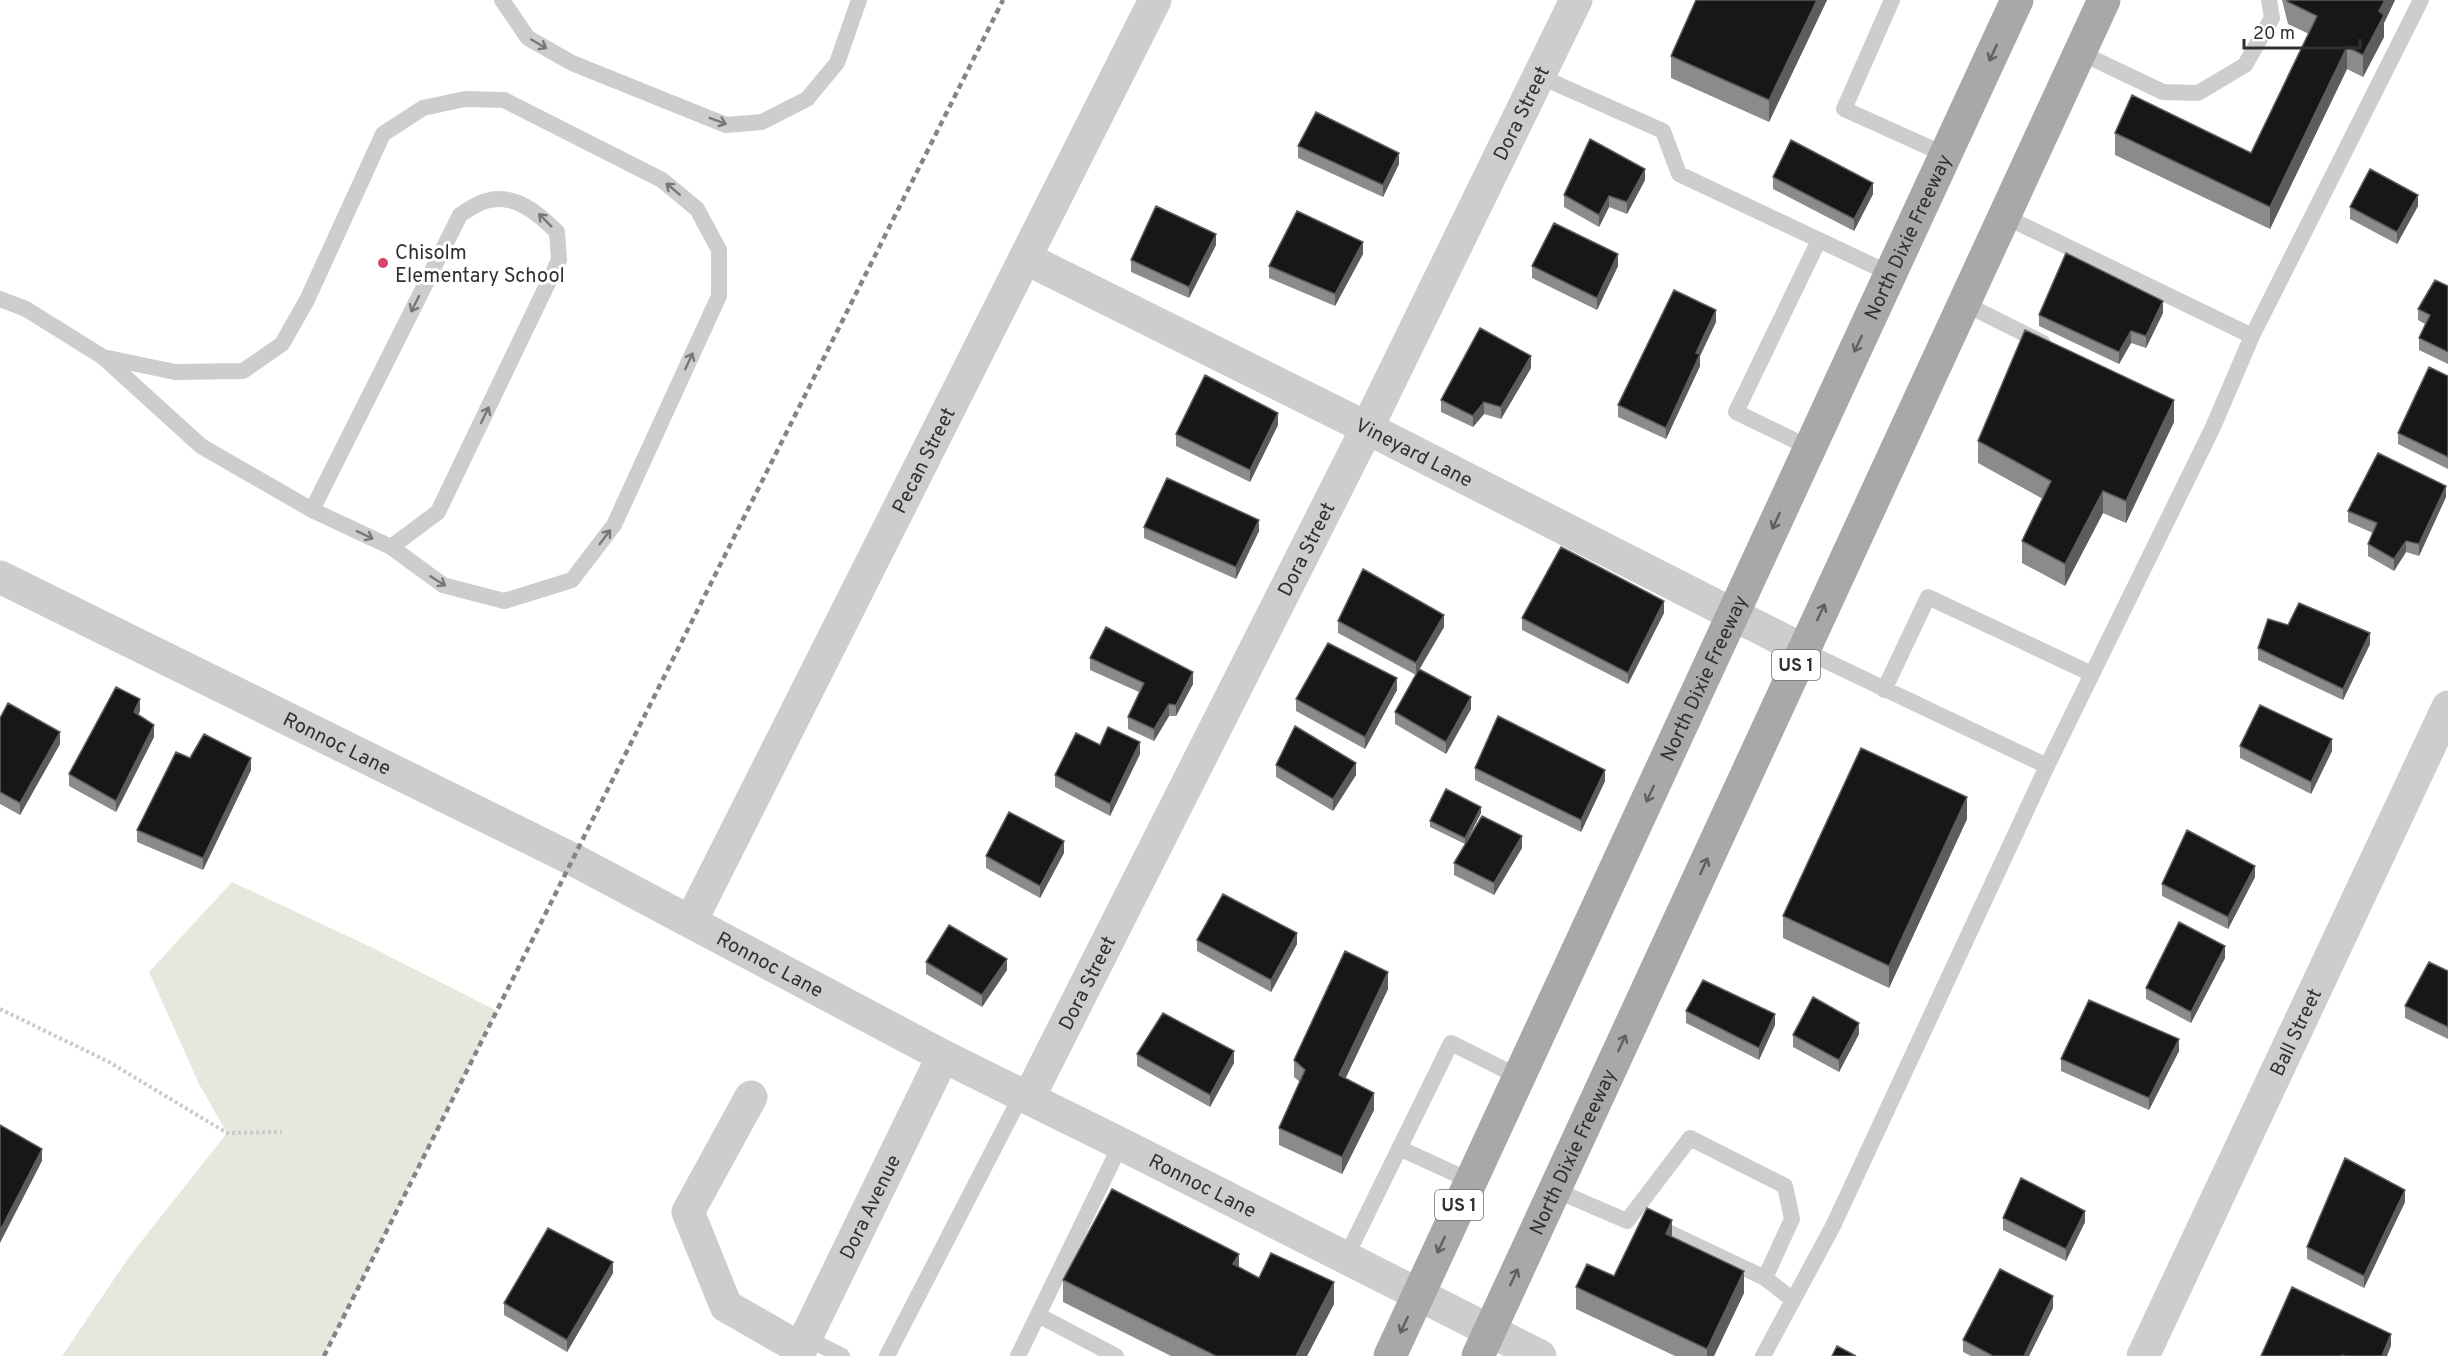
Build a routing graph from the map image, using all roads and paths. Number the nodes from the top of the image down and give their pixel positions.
1 (502, 0) edge
2 (859, 0) edge
3 (1155, 0) edge
4 (1576, 0) edge
5 (1892, 0) edge
6 (2017, 0) edge
7 (2104, 0) edge
8 (2269, 0) edge
9 (2421, 0) edge
10 (2079, 52) junction
11 (1539, 76) junction
12 (1946, 155) junction
13 (2004, 216) junction
14 (1819, 240) junction
15 (1025, 258) junction
16 (1891, 274) junction
17 (0, 299) edge
18 (1963, 303) junction
19 (2252, 336) junction
20 (2047, 345) edge
21 (103, 357) junction
22 (1367, 428) junction
23 (1810, 448) junction
24 (312, 510) junction
25 (391, 547) junction
26 (0, 578) edge
27 (1733, 615) junction
28 (1803, 650) junction
29 (2092, 674) junction
30 (1884, 690) junction
31 (2448, 707) edge
32 (2047, 766) junction
33 (690, 921) junction
34 (0, 1009) edge
35 (944, 1056) junction
36 (1519, 1077) junction
37 (1025, 1096) junction
38 (751, 1097) dead end
39 (282, 1132) dead end
40 (1122, 1144) junction
41 (1399, 1148) junction
42 (1471, 1181) junction
43 (1555, 1190) junction
44 (1632, 1215) junction
45 (1346, 1257) junction
46 (1765, 1278) junction
47 (1418, 1294) junction
48 (1793, 1300) junction
49 (1038, 1315) junction
50 (1484, 1343) edge
51 (801, 1348) edge
52 (842, 1356) edge
53 (887, 1356) edge
54 (1018, 1356) edge
55 (1116, 1356) edge
56 (1390, 1356) edge
57 (1540, 1356) edge
58 (1763, 1356) edge
59 (2143, 1356) edge

1 -> 2 lane
3 - 15 street, Pecan Street
4 - 11 street, Dora Street
5 - 12 lane
6 -> 12 main road, North Dixie Freeway / US 1
7 - 10 main road, North Dixie Freeway / US 1
8 - 10 lane
9 - 19 lane
10 - 13 main road, North Dixie Freeway / US 1
11 - 14 lane
11 - 22 street, Dora Street
12 - 16 main road, North Dixie Freeway / US 1
13 - 18 main road, North Dixie Freeway / US 1
13 - 19 lane
14 - 16 lane
14 - 23 lane
15 - 22 street, Vineyard Lane
15 - 33 street, Pecan Street
16 -> 23 main road, North Dixie Freeway / US 1
17 - 21 lane
18 - 20 lane
28 -> 18 main road, North Dixie Freeway / US 1
19 - 29 lane
21 - 24 lane
25 -> 21 lane
22 - 27 street, Vineyard Lane
22 - 37 street, Dora Street
23 -> 27 main road, North Dixie Freeway / US 1
24 -> 25 lane
25 -> 24 lane
26 - 33 street, Ronnoc Lane
27 - 28 street, Vineyard Lane
27 -> 36 main road, North Dixie Freeway / US 1
28 - 30 lane
43 -> 28 main road, North Dixie Freeway / US 1
29 - 30 lane
29 - 32 lane
30 - 32 lane
31 - 59 street, Ball Street
32 - 48 lane
33 - 35 street, Ronnoc Lane
34 - 39 path
35 - 37 street, Ronnoc Lane
35 - 51 street, Dora Avenue
36 - 41 lane
36 - 42 main road, North Dixie Freeway / US 1
37 - 40 street, Ronnoc Lane
37 - 53 lane
38 - 51 street
40 - 45 street, Ronnoc Lane
40 - 49 lane
41 - 42 lane
41 - 45 lane
42 -> 47 main road, North Dixie Freeway / US 1
43 - 44 lane
50 -> 43 main road, North Dixie Freeway / US 1
44 - 46 lane
44 - 46 lane
45 - 47 street, Ronnoc Lane
46 - 48 lane
47 - 50 street, Ronnoc Lane
47 -> 56 main road, North Dixie Freeway / US 1
48 - 58 lane
49 - 54 lane
49 - 55 lane
50 - 57 street, Ronnoc Lane
51 - 52 lane

